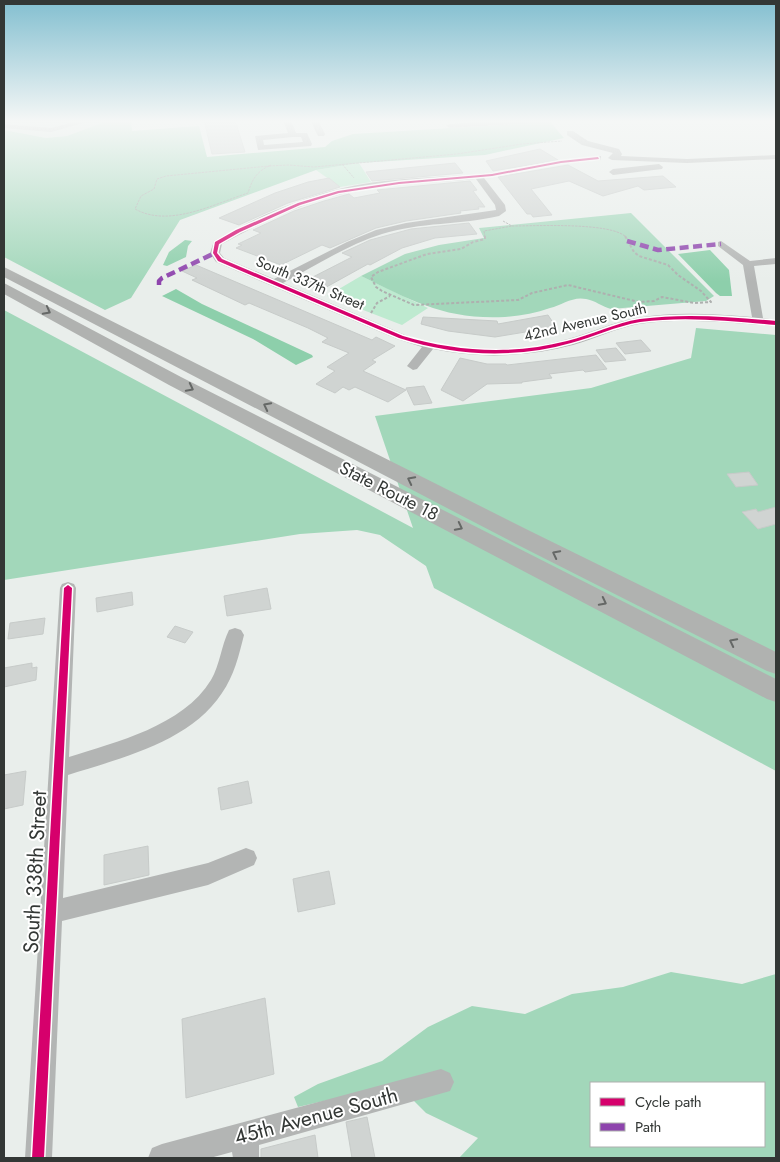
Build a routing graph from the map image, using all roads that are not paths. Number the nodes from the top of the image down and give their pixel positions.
1 (489, 174) edge
2 (478, 176) junction
3 (721, 244) dead end
4 (776, 261) edge
5 (748, 264) junction
6 (4, 271) edge
7 (274, 283) junction
8 (4, 288) edge
9 (758, 322) junction
10 (776, 323) edge
11 (401, 336) joint
12 (430, 345) junction
13 (413, 366) dead end
14 (68, 588) dead end
15 (235, 635) dead end
16 (776, 664) edge
17 (776, 691) edge
18 (58, 768) junction
19 (246, 858) dead end
20 (51, 912) junction
21 (441, 1082) dead end
22 (245, 1147) edge
23 (38, 1158) edge
24 (162, 1158) edge

1 - 2 street
2 - 7 street
2 - 7 street, South 337th Street
3 - 5 street
4 - 5 street
5 - 9 street
16 -> 6 highway, State Route 18
7 - 11 street, South 337th Street
8 -> 17 highway, State Route 18
9 - 10 street, 42nd Avenue South
9 - 12 street, 42nd Avenue South
11 - 12 street, 42nd Avenue South
12 - 13 street
14 - 18 street, South 338th Street
15 - 18 street
18 - 20 street, South 338th Street
19 - 20 street
20 - 23 street, South 338th Street
21 - 22 street, 45th Avenue South
22 - 24 street, 45th Avenue South

